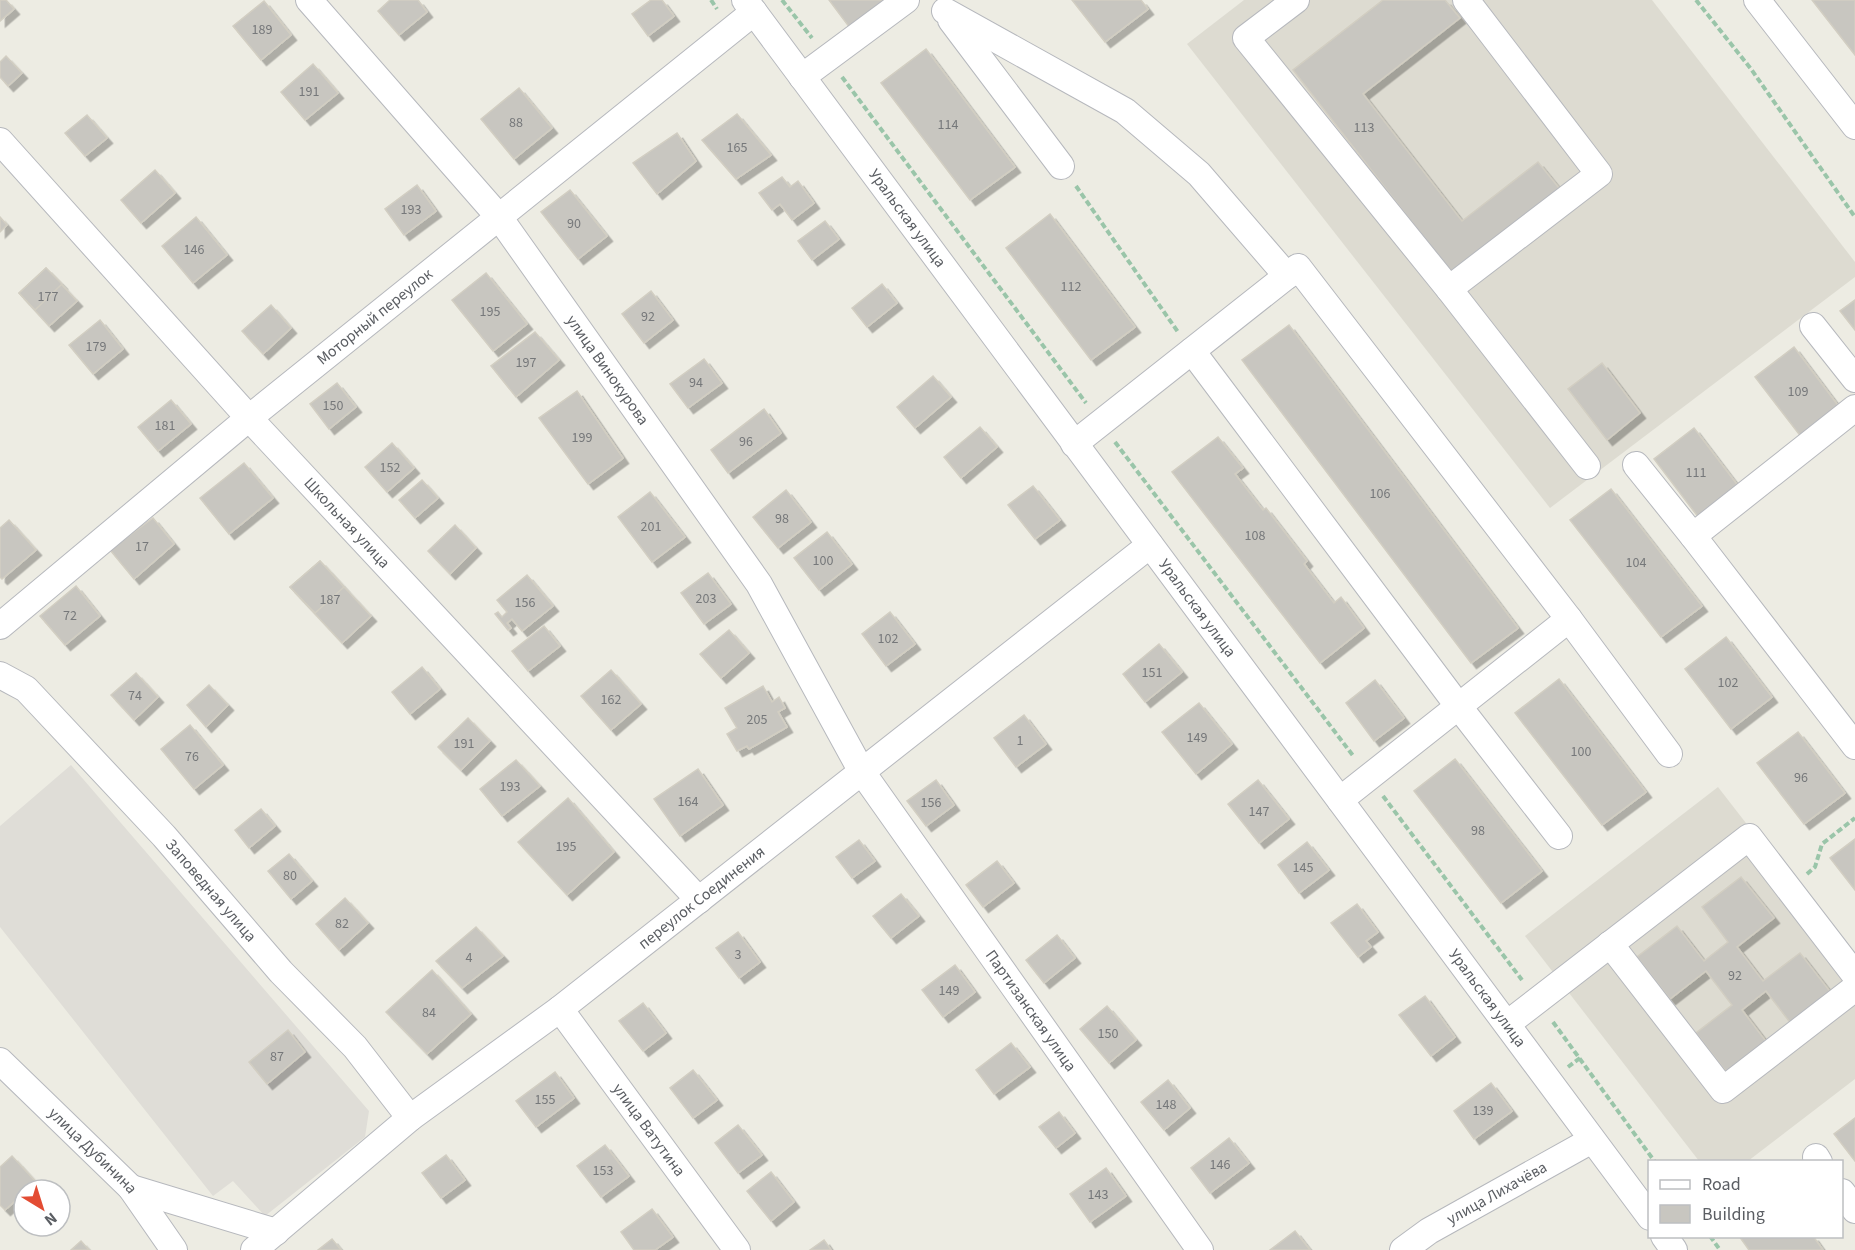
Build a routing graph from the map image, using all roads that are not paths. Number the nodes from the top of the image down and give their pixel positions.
1 (309, 0) edge
2 (906, 0) edge
3 (1296, 0) edge
4 (1466, 0) edge
5 (1757, 0) edge
6 (941, 5) edge
7 (750, 6) edge
8 (802, 77) junction
9 (1855, 126) edge
10 (0, 141) edge
11 (1061, 166) road end
12 (499, 217) junction
13 (1287, 276) junction
14 (1449, 289) junction
15 (1813, 326) dead end
16 (1192, 351) junction
17 (1855, 379) edge
18 (1855, 408) edge
19 (249, 418) junction
20 (1074, 444) junction
21 (1636, 465) dead end
22 (1587, 466) dead end
23 (1693, 536) junction
24 (1150, 545) junction
25 (1569, 619) junction
26 (0, 626) edge
27 (0, 675) edge
28 (1459, 707) junction
29 (1855, 746) edge
30 (1669, 754) dead end
31 (862, 772) junction
32 (1340, 800) junction
33 (1559, 836) dead end
34 (699, 900) junction
35 (1610, 944) junction
36 (1855, 975) edge
37 (1855, 988) edge
38 (560, 1009) junction
39 (1507, 1024) junction
40 (0, 1061) edge
41 (410, 1118) junction
42 (1592, 1140) junction
43 (131, 1188) junction
44 (1843, 1193) edge
45 (1855, 1210) edge
46 (1648, 1214) edge
47 (276, 1232) junction
48 (174, 1250) edge
49 (254, 1250) edge
50 (737, 1250) edge
51 (1200, 1250) edge
52 (1403, 1250) edge

1 - 12 street, улица Винокурова
2 - 8 street
3 - 14 street
4 - 14 street
5 - 9 street
6 - 11 street
6 - 13 street
7 - 8 street, Уральская улица
7 - 12 street, Моторный переулок
8 - 20 street, Уральская улица
10 - 19 street, Школьная улица
12 - 19 street, Моторный переулок
12 - 31 street, улица Винокурова
13 - 16 street
13 - 25 street
14 - 22 street
15 - 17 street
16 - 20 street
16 - 28 street
18 - 23 street
19 - 26 street, Моторный переулок
19 - 34 street, Школьная улица
20 - 24 street, Уральская улица
21 - 23 street
23 - 29 street
24 - 31 street, переулок Соединения
24 - 32 street, Уральская улица
25 - 28 street
25 - 30 street
27 - 41 street, Заповедная улица
28 - 32 street
28 - 33 street
31 - 34 street, переулок Соединения
31 - 51 street, Партизанская улица
32 - 39 street, Уральская улица
34 - 38 street, переулок Соединения
35 - 36 street
35 - 37 street
35 - 39 street
38 - 41 street, переулок Соединения
38 - 50 street, улица Ватутина
39 - 42 street, Уральская улица
40 - 43 street, улица Дубинина
41 - 47 street, переулок Соединения
42 - 46 street, Уральская улица
42 - 52 street, улица Лихачёва
43 - 47 street
43 - 48 street, улица Дубинина
44 - 45 street
47 - 49 street, переулок Соединения

